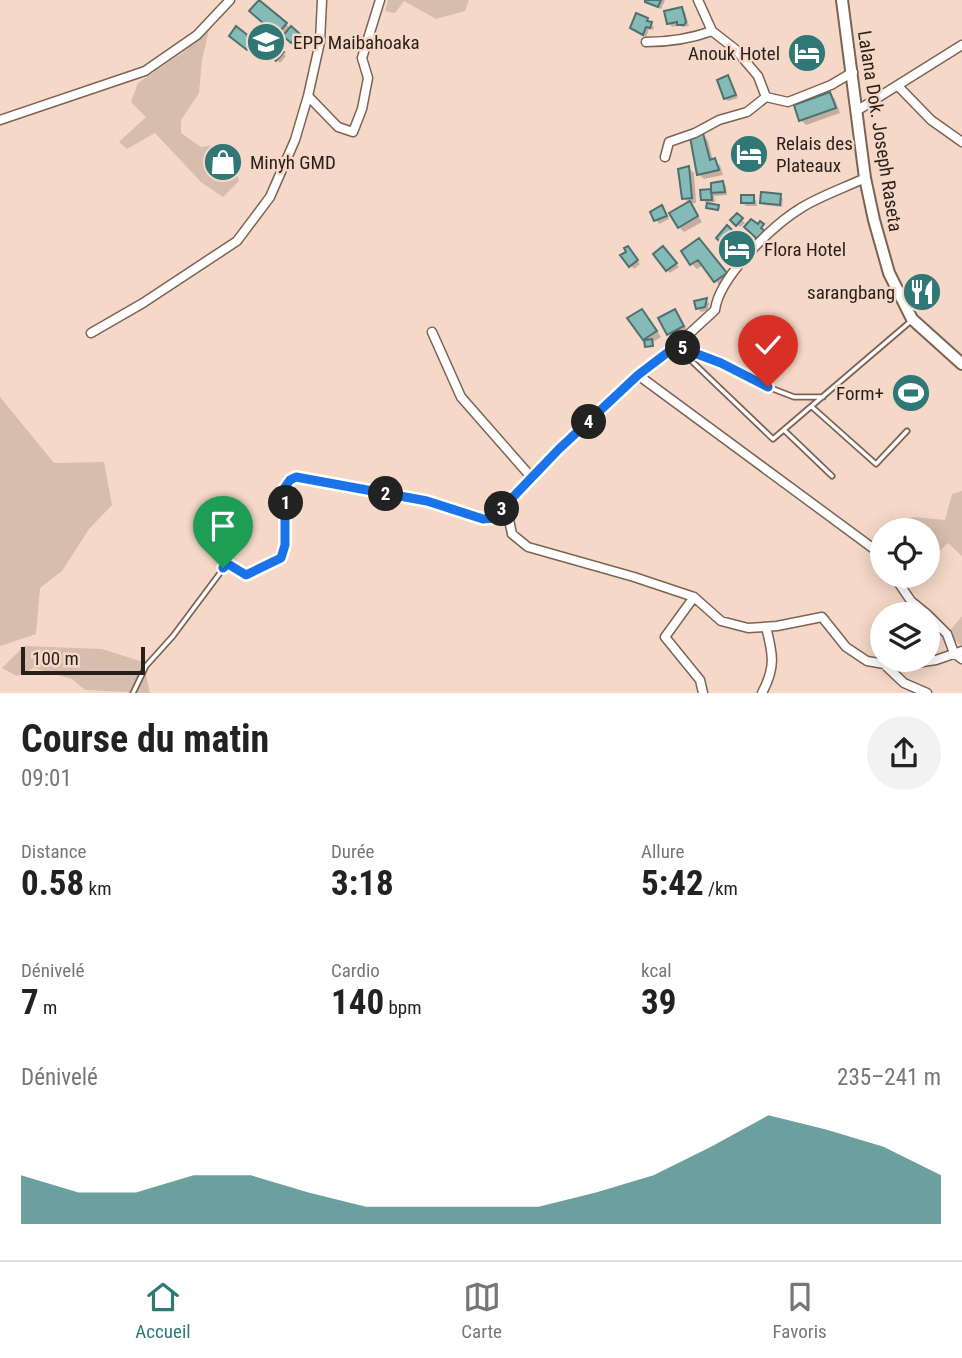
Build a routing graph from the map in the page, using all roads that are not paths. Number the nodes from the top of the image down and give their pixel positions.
1 (230, 0) edge
2 (322, 0) edge
3 (380, 0) edge
4 (698, 0) edge
5 (842, 0) edge
6 (712, 32) junction
7 (646, 42) dead end
8 (962, 45) edge
9 (853, 72) junction
10 (898, 86) junction
11 (308, 96) junction
12 (766, 97) junction
13 (858, 110) junction
14 (0, 120) edge
15 (962, 142) edge
16 (665, 157) dead end
17 (865, 178) junction
18 (912, 319) junction
19 (92, 332) dead end
20 (432, 332) dead end
21 (676, 346) junction
22 (962, 364) edge
23 (638, 375) junction
24 (825, 397) junction
25 (812, 407) junction
26 (784, 430) junction
27 (907, 431) dead end
28 (832, 476) dead end
29 (532, 478) junction
30 (512, 499) junction
31 (870, 547) edge
32 (694, 597) junction
33 (766, 627) junction
34 (940, 628) edge
35 (959, 654) edge
36 (940, 659) edge
37 (870, 662) edge
38 (893, 672) edge
39 (132, 693) edge
40 (703, 693) edge
41 (762, 693) edge
42 (926, 693) edge

1 - 14 street
2 - 11 street
3 - 11 street
4 - 6 street
5 - 9 main road, Lalana Dok. Joseph Raseta
6 - 7 street
6 - 12 street
8 - 10 street
9 - 12 street
9 - 13 main road, Lalana Dok. Joseph Raseta
10 - 13 street
10 - 15 street
11 - 19 street
12 - 16 street
13 - 17 main road, Lalana Dok. Joseph Raseta
17 - 18 main road, Lalana Dok. Joseph Raseta
17 - 21 street
18 - 22 main road, Lalana Dok. Joseph Raseta
18 - 24 lane
20 - 29 street
21 - 23 street
21 - 24 lane
21 - 26 lane
23 - 29 street
23 - 31 street
24 - 25 lane
25 - 26 lane
25 - 27 lane
26 - 28 lane
29 - 30 street
30 - 32 street
30 - 39 lane
32 - 33 street
32 - 40 street
33 - 37 street
33 - 41 street
34 - 35 street
35 - 36 street
38 - 42 street

